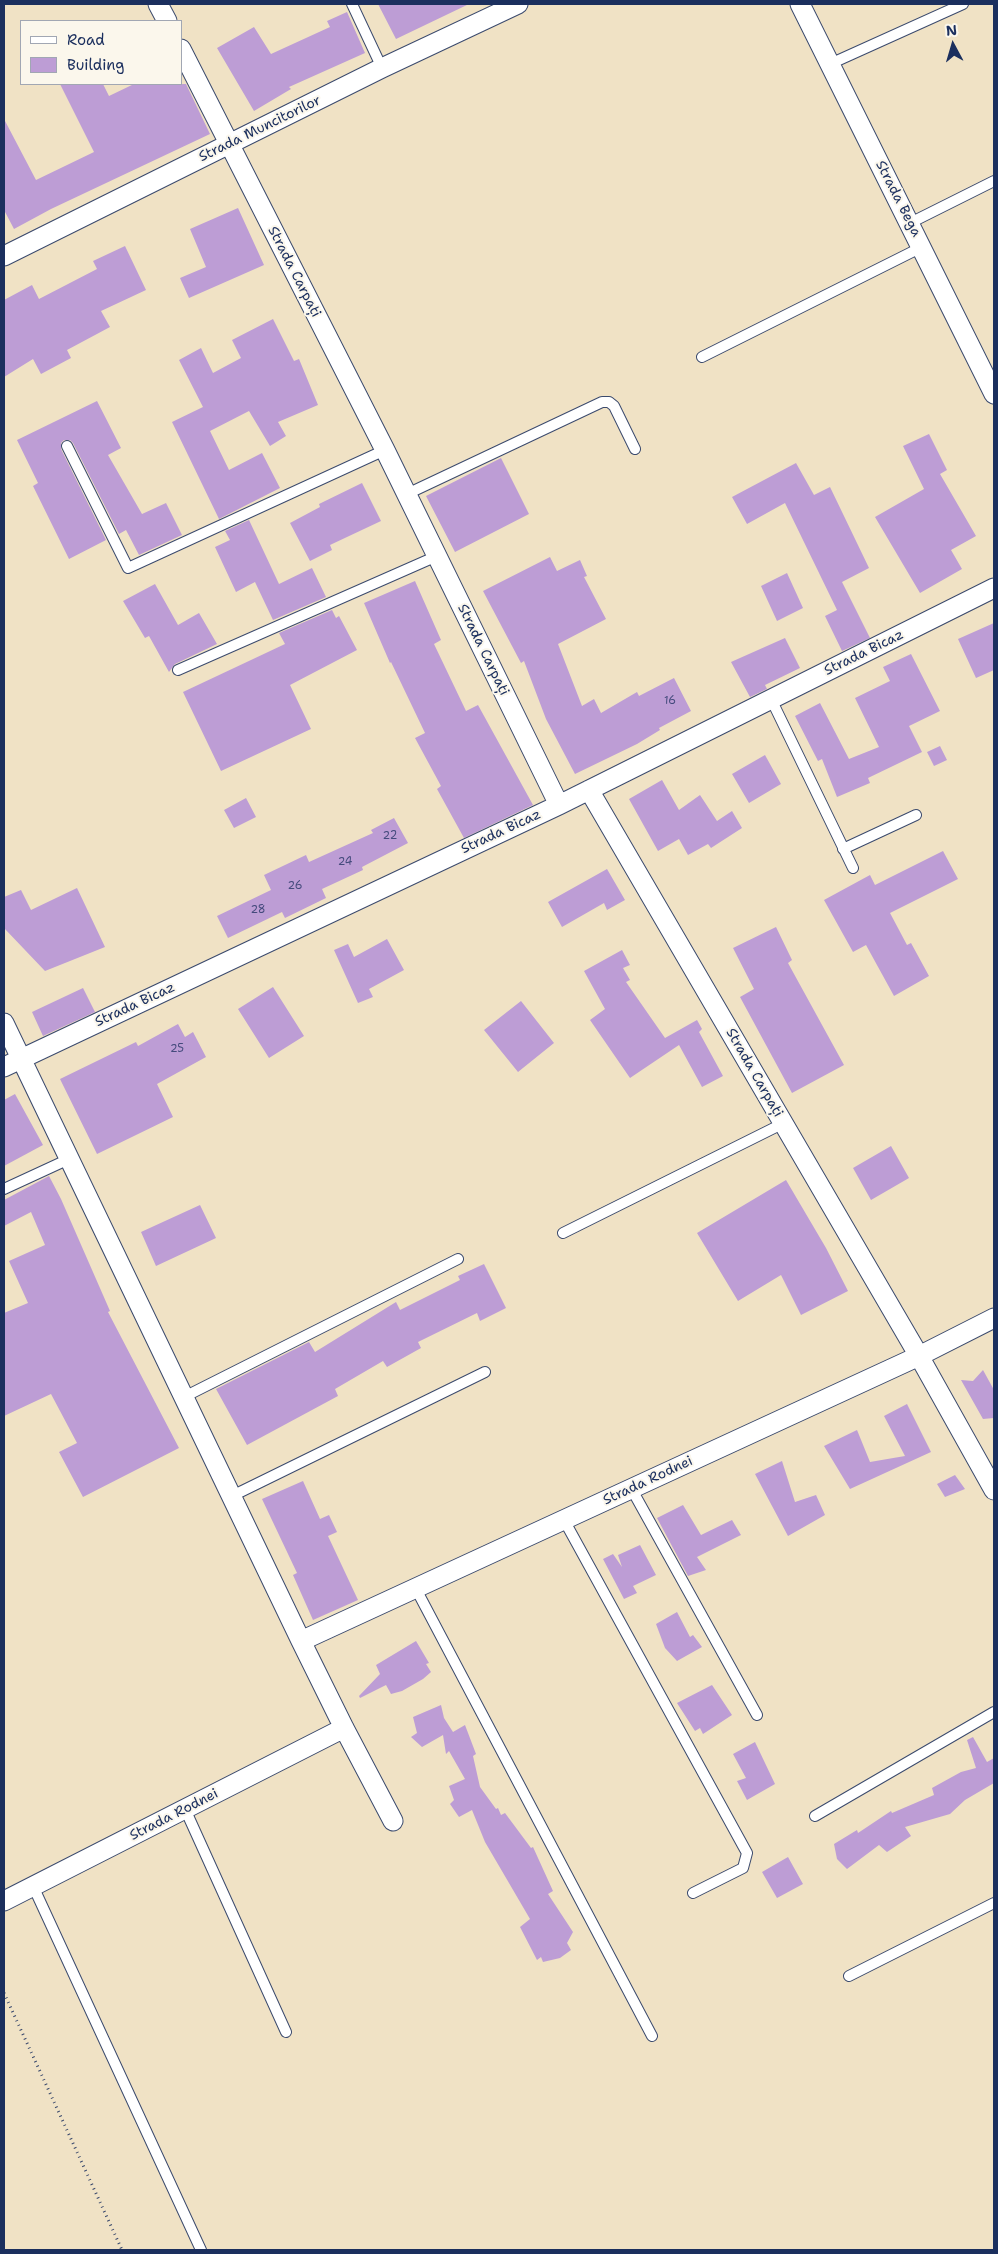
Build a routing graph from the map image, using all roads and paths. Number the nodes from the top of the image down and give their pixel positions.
1 (158, 4) edge
2 (352, 4) edge
3 (518, 4) edge
4 (800, 4) edge
5 (963, 4) edge
6 (166, 20) edge
7 (182, 51) edge
8 (830, 64) junction
9 (382, 68) junction
10 (229, 144) junction
11 (994, 181) edge
12 (910, 223) junction
13 (922, 247) junction
14 (4, 256) edge
15 (702, 356) dead end
16 (992, 382) edge
17 (67, 446) dead end
18 (635, 449) dead end
19 (384, 450) junction
20 (407, 494) junction
21 (437, 556) junction
22 (994, 588) edge
23 (178, 670) dead end
24 (771, 699) junction
25 (590, 790) junction
26 (559, 805) junction
27 (916, 816) dead end
28 (844, 849) junction
29 (853, 868) dead end
30 (4, 1023) edge
31 (21, 1059) junction
32 (4, 1067) edge
33 (784, 1124) junction
34 (69, 1158) junction
35 (4, 1189) edge
36 (563, 1233) dead end
37 (458, 1260) dead end
38 (994, 1318) edge
39 (919, 1356) junction
40 (485, 1372) dead end
41 (184, 1398) junction
42 (631, 1488) junction
43 (994, 1490) edge
44 (232, 1496) junction
45 (564, 1520) junction
46 (416, 1589) junction
47 (301, 1642) junction
48 (994, 1712) edge
49 (756, 1715) dead end
50 (344, 1728) junction
51 (185, 1809) junction
52 (815, 1816) dead end
53 (394, 1821) dead end
54 (33, 1886) junction
55 (693, 1893) dead end
56 (4, 1901) edge
57 (994, 1903) edge
58 (849, 1976) dead end
59 (4, 1993) edge
60 (286, 2032) dead end
61 (652, 2036) dead end
62 (122, 2250) edge
63 (201, 2250) edge

1 - 6 street
2 - 9 lane
3 - 9 street, Strada Muncitorilor
4 - 8 street, Strada Bega
5 - 8 lane
7 - 10 street, Strada Carpați
8 - 12 street, Strada Bega
9 - 10 street, Strada Muncitorilor
10 - 14 street, Strada Muncitorilor
10 - 19 street, Strada Carpați
11 - 12 lane
12 - 13 street, Strada Bega
13 - 15 lane
13 - 16 street, Strada Bega
17 - 19 lane
18 - 20 lane
19 - 20 street, Strada Carpați
20 - 21 street, Strada Carpați
21 - 23 lane
21 - 26 street, Strada Carpați
22 - 24 street, Strada Bicaz
24 - 25 street, Strada Bicaz
24 - 28 lane
25 - 26 street, Strada Bicaz
25 - 33 street, Strada Carpați
26 - 31 street, Strada Bicaz
27 - 28 lane
28 - 29 lane
30 - 31 street
31 - 32 street, Strada Bicaz
31 - 34 street
33 - 36 lane
33 - 39 street, Strada Carpați
34 - 35 lane
34 - 41 street
37 - 41 lane
38 - 39 street, Strada Rodnei
39 - 42 street, Strada Rodnei
39 - 43 street, Strada Carpați
40 - 44 lane
41 - 44 street
42 - 45 street, Strada Rodnei
42 - 49 lane
44 - 47 street
45 - 46 street, Strada Rodnei
45 - 55 lane
46 - 47 street, Strada Rodnei
46 - 61 lane
47 - 50 street
48 - 52 lane
50 - 51 street, Strada Rodnei
50 - 53 street
51 - 54 street, Strada Rodnei
51 - 60 lane
54 - 56 street, Strada Rodnei
54 - 63 lane
57 - 58 lane
59 - 62 path

